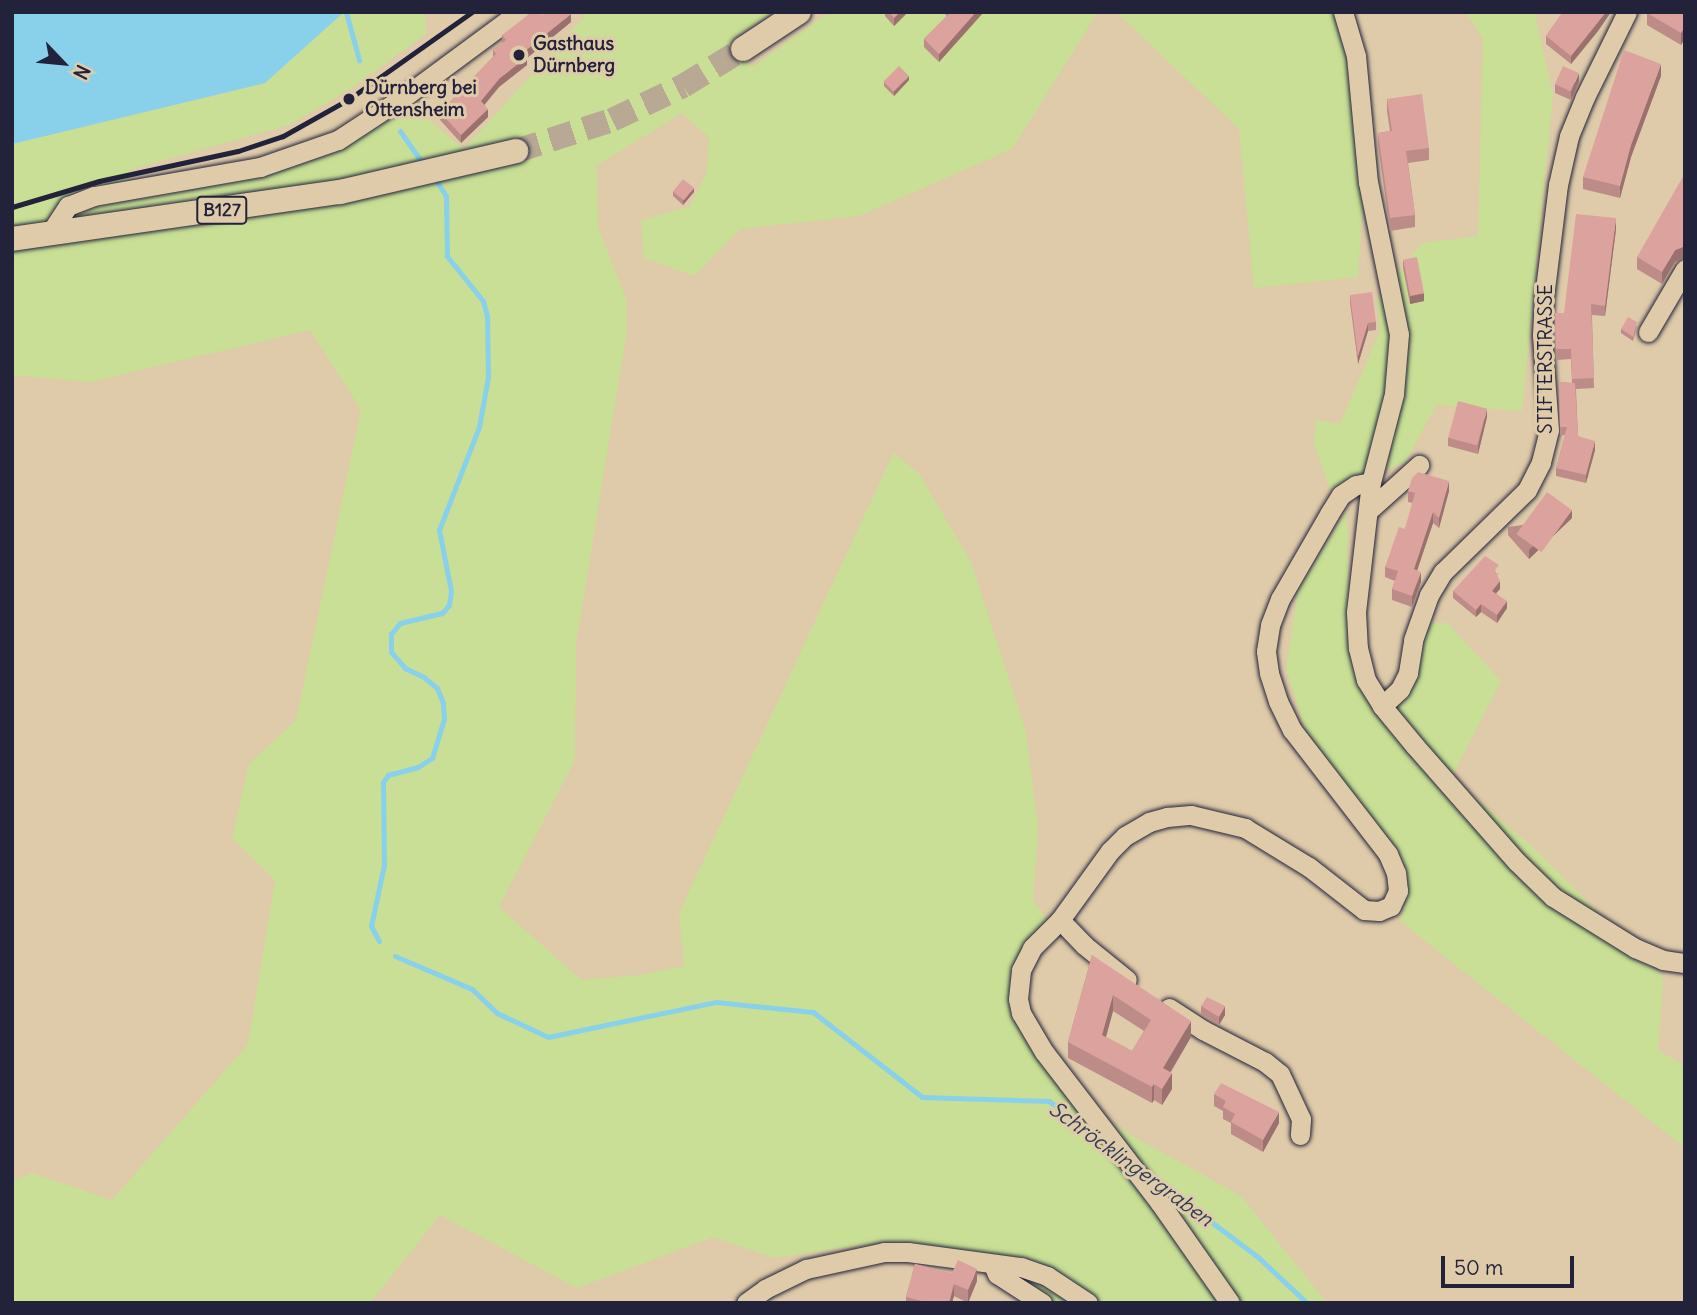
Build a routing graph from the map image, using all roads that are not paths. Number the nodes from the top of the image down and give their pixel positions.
1 (519, 12) edge
2 (1343, 12) edge
3 (1627, 12) edge
4 (789, 19) edge
5 (743, 49) tunnel mouth
6 (516, 152) tunnel mouth
7 (49, 235) junction
8 (12, 239) edge
9 (1685, 268) edge
10 (1648, 332) dead end
11 (1419, 466) dead end
12 (1371, 482) junction
13 (1368, 511) junction
14 (1382, 706) junction
15 (1060, 920) junction
16 (1685, 963) edge
17 (1300, 1135) dead end
18 (993, 1265) junction
19 (746, 1303) edge
20 (1042, 1303) edge
21 (1088, 1303) edge
22 (1230, 1303) edge

1 - 7 street
2 - 12 street
3 - 14 street, STIFTERSTRASSE
4 - 5 main road
6 - 7 main road, B127
7 - 8 main road, B127
9 - 10 street
11 - 13 street
12 - 13 street
12 - 15 street
13 - 14 street
14 - 16 street
15 - 17 street
15 - 22 street
18 - 19 street
18 - 20 street
18 - 21 street

